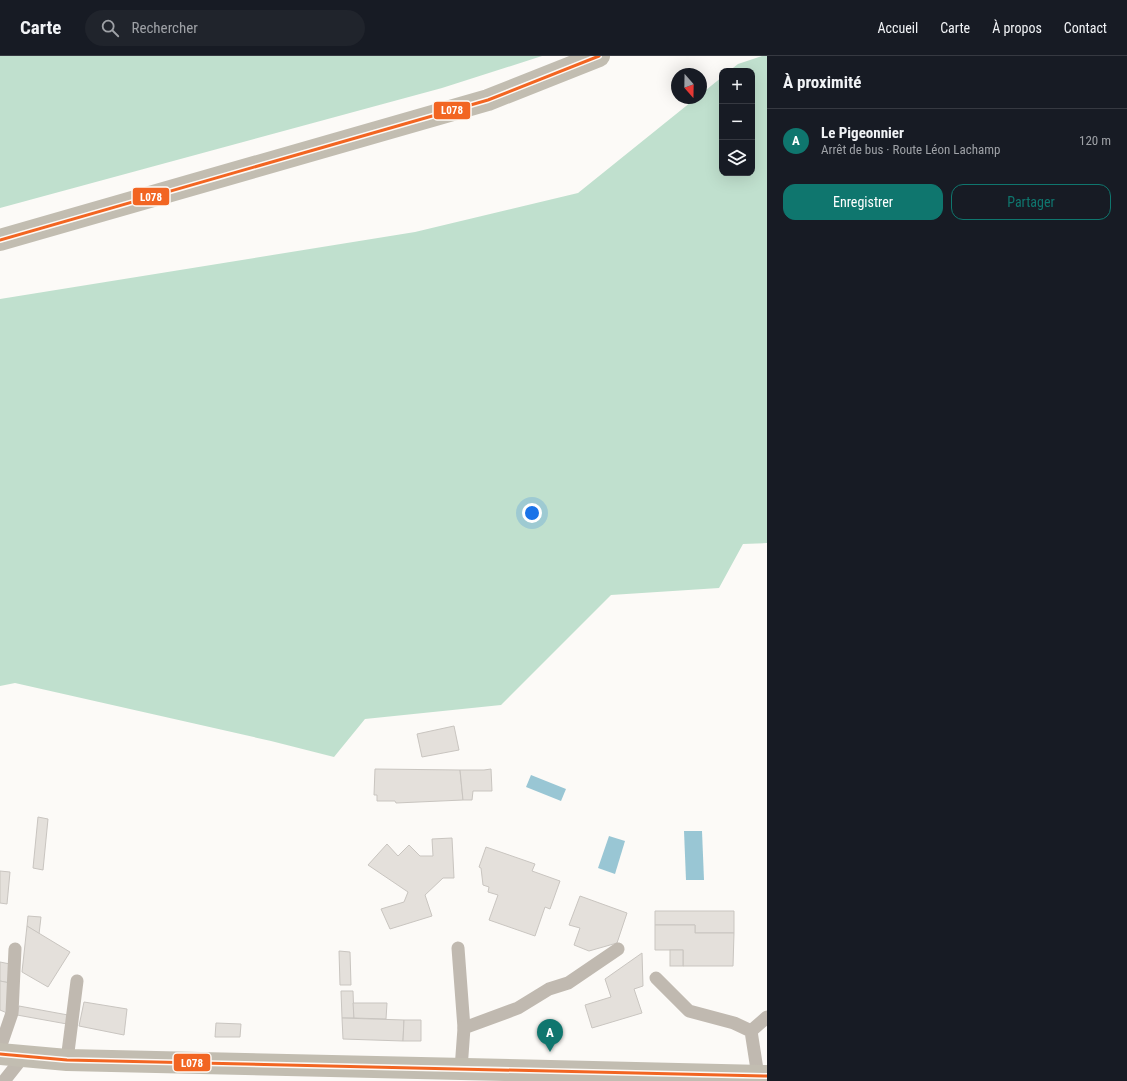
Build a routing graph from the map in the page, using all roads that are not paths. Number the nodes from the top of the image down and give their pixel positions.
1 (599, 56) edge
2 (0, 240) edge
3 (458, 948) dead end
4 (15, 949) dead end
5 (618, 950) dead end
6 (656, 978) dead end
7 (77, 981) dead end
8 (767, 1016) edge
9 (464, 1028) junction
10 (751, 1030) junction
11 (0, 1048) edge
12 (0, 1054) edge
13 (23, 1056) junction
14 (66, 1060) junction
15 (461, 1069) junction
16 (762, 1076) edge
17 (657, 1077) edge
18 (4, 1081) edge

1 - 2 main road
3 - 9 lane
4 - 11 lane
5 - 9 lane
6 - 10 lane
7 - 14 lane
8 - 10 lane
9 - 15 lane
10 - 16 lane
12 - 13 main road
13 - 14 main road
13 - 18 lane
14 - 15 main road
15 - 17 main road
16 - 17 main road

